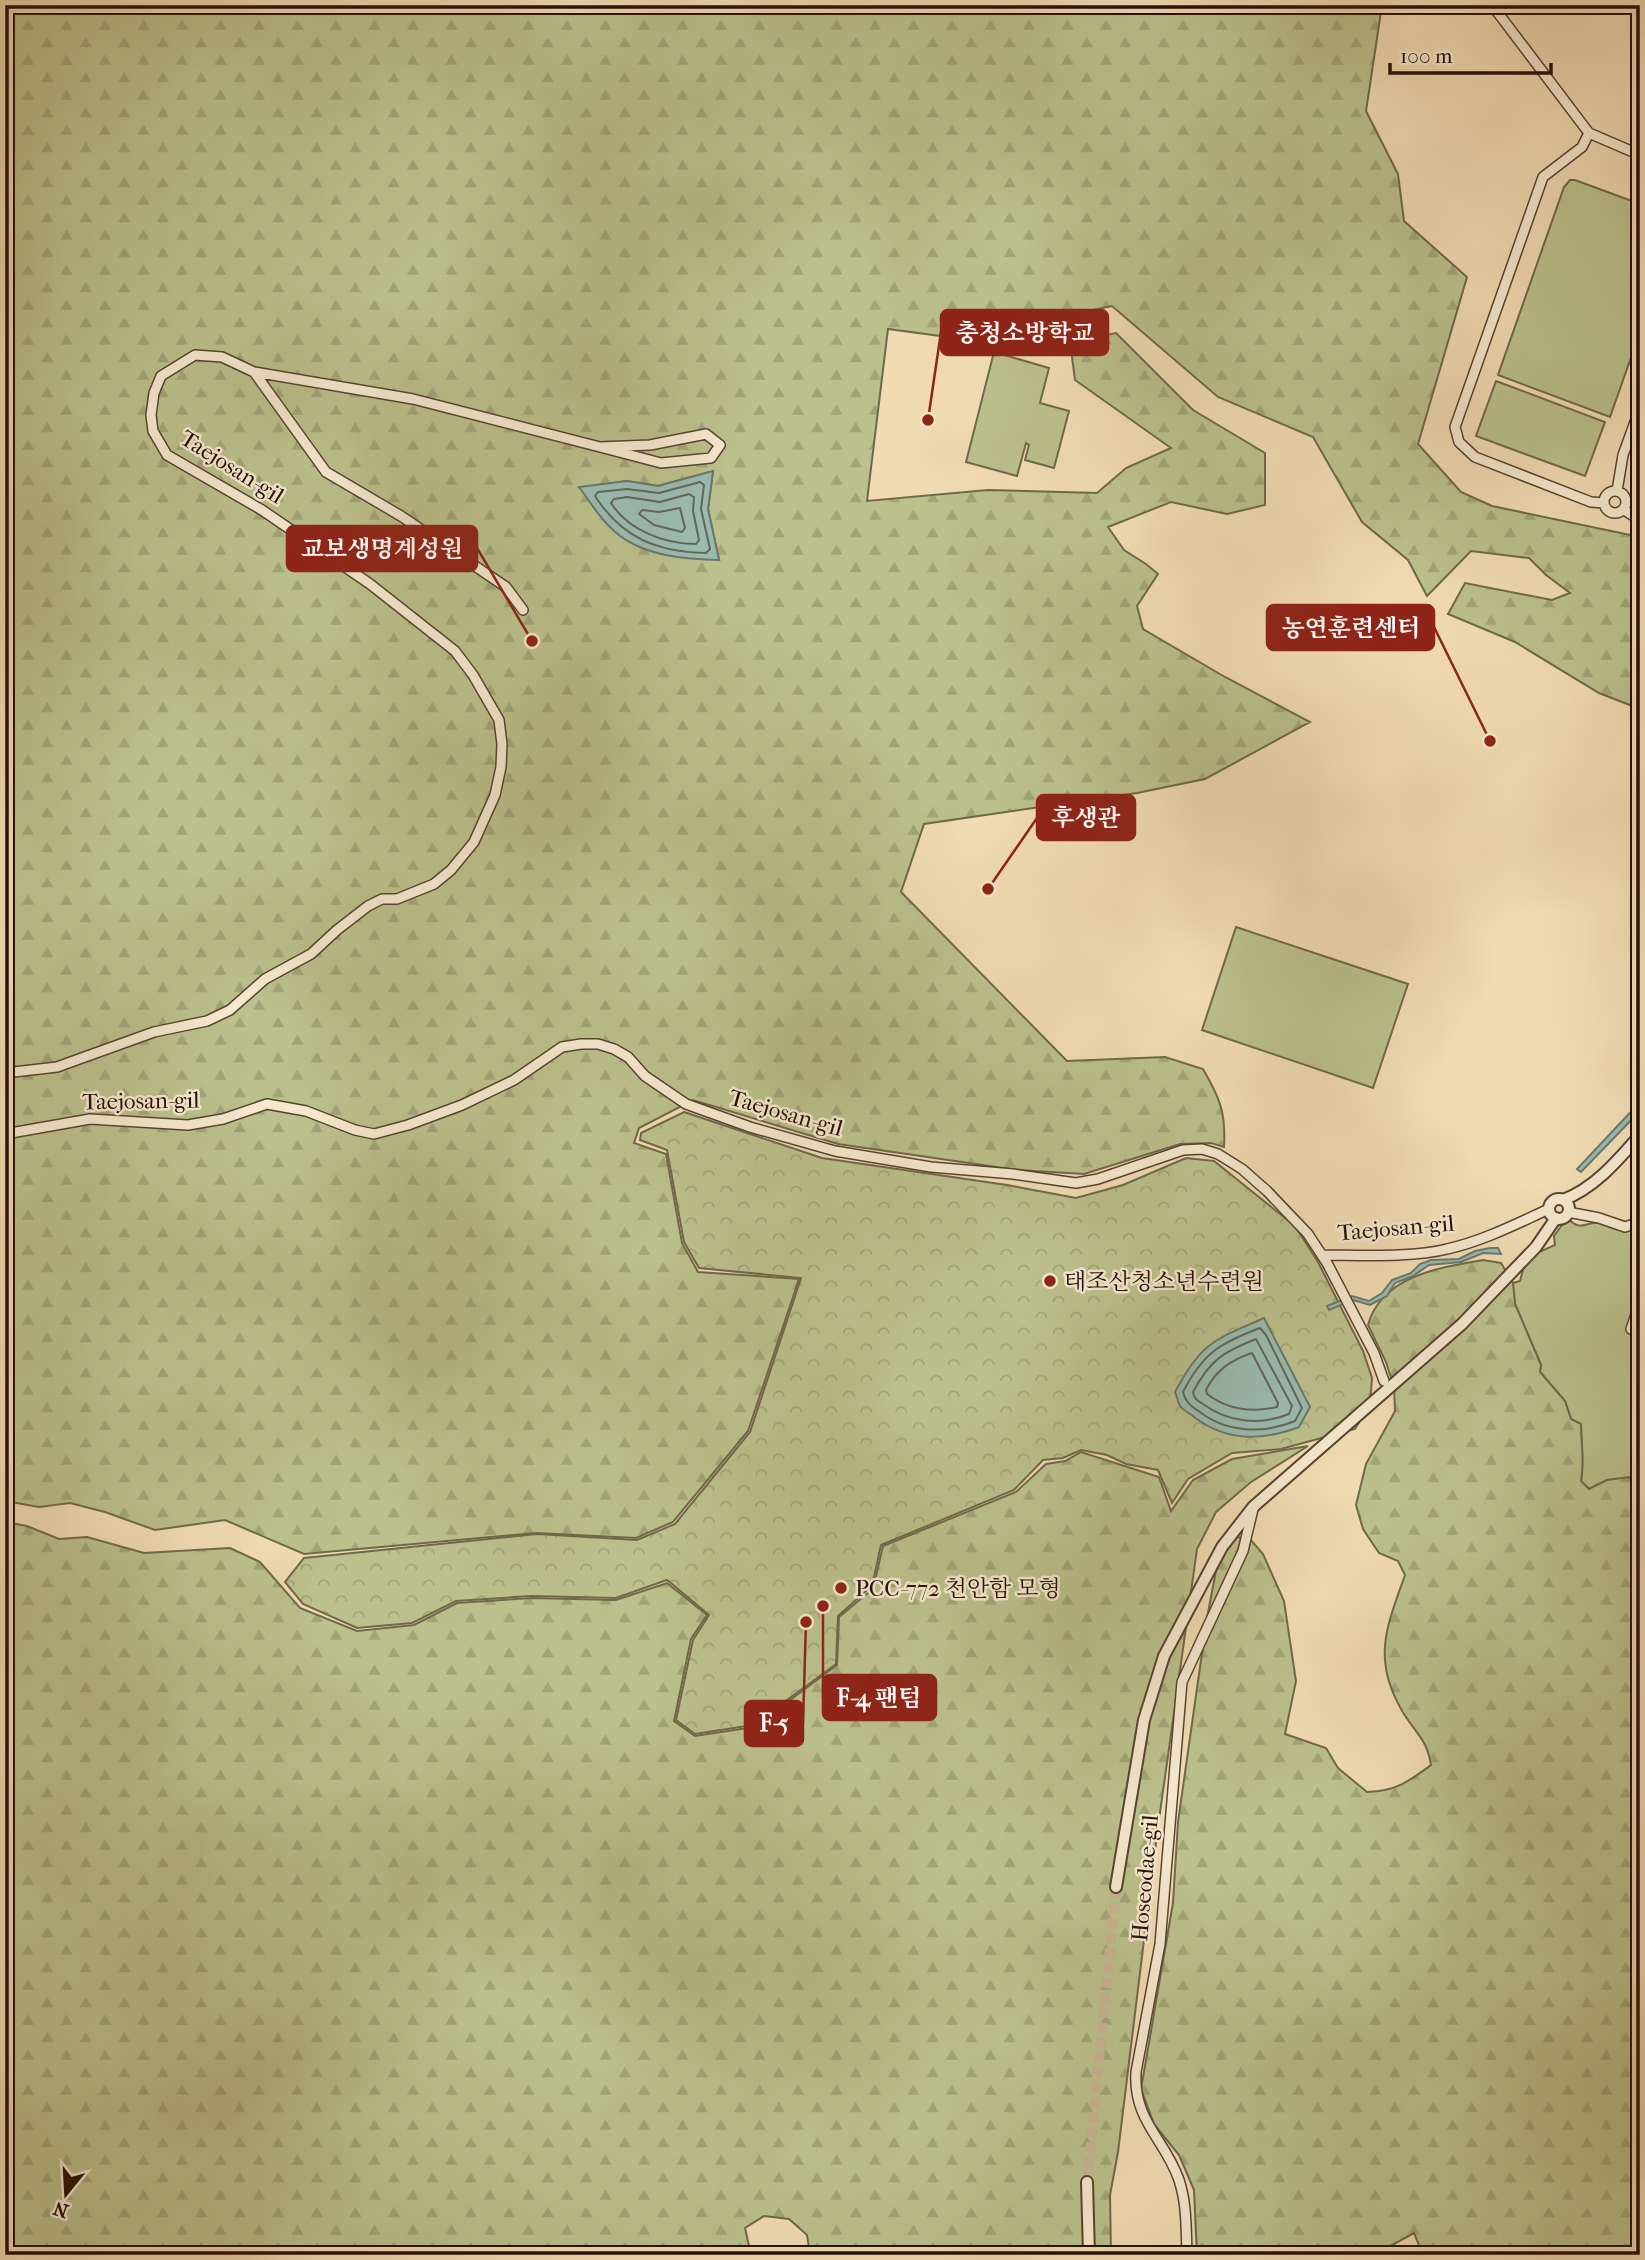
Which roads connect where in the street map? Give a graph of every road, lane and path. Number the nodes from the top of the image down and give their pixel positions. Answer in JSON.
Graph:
{"nodes":[{"id":1,"x":1492,"y":5,"type":"edge"},
{"id":2,"x":1589,"y":133,"type":"junction"},
{"id":3,"x":1640,"y":155,"type":"edge"},
{"id":4,"x":254,"y":372,"type":"junction"},
{"id":5,"x":1640,"y":408,"type":"edge"},
{"id":6,"x":600,"y":447,"type":"junction"},
{"id":7,"x":1616,"y":491,"type":"junction"},
{"id":8,"x":1604,"y":503,"type":"junction"},
{"id":9,"x":1624,"y":510,"type":"junction"},
{"id":10,"x":1640,"y":520,"type":"edge"},
{"id":11,"x":523,"y":610,"type":"dead end"},
{"id":12,"x":5,"y":1073,"type":"edge"},
{"id":13,"x":5,"y":1134,"type":"edge"},
{"id":14,"x":1640,"y":1135,"type":"edge"},
{"id":15,"x":1563,"y":1200,"type":"junction"},
{"id":16,"x":1568,"y":1212,"type":"junction"},
{"id":17,"x":1552,"y":1214,"type":"junction"},
{"id":18,"x":1640,"y":1222,"type":"edge"},
{"id":19,"x":1322,"y":1255,"type":"junction"},
{"id":20,"x":1640,"y":1303,"type":"edge"},
{"id":21,"x":1632,"y":1329,"type":"dead end"},
{"id":22,"x":1384,"y":1381,"type":"dead end"},
{"id":23,"x":1253,"y":1507,"type":"junction"},
{"id":24,"x":1116,"y":1887,"type":"tunnel mouth"},
{"id":25,"x":1087,"y":2182,"type":"tunnel mouth"},
{"id":26,"x":1089,"y":2255,"type":"edge"},
{"id":27,"x":1187,"y":2255,"type":"edge"}],
"edges":[{"from":1,"to":2,"type":"street"},
{"from":2,"to":3,"type":"street"},
{"from":2,"to":8,"type":"street"},
{"from":4,"to":6,"type":"street"},
{"from":4,"to":11,"type":"street","name":"Taejosan-gil"},
{"from":4,"to":12,"type":"street","name":"Taejosan-gil"},
{"from":5,"to":7,"type":"street"},
{"from":6,"to":6,"type":"street"},
{"from":7,"to":8,"type":"street"},
{"from":7,"to":9,"type":"street"},
{"from":8,"to":9,"type":"street"},
{"from":9,"to":10,"type":"street"},
{"from":13,"to":19,"type":"street","name":"Taejosan-gil"},
{"from":14,"to":15,"type":"street"},
{"from":15,"to":16,"type":"street"},
{"from":15,"to":17,"type":"street"},
{"from":16,"to":17,"type":"street"},
{"from":16,"to":18,"type":"street"},
{"from":17,"to":19,"type":"street","name":"Taejosan-gil"},
{"from":17,"to":23,"type":"street"},
{"from":19,"to":22,"type":"street"},
{"from":20,"to":21,"type":"street"},
{"from":23,"to":24,"type":"street"},
{"from":23,"to":27,"type":"street","name":"Hoseodae-gil"},
{"from":25,"to":26,"type":"street"}]}
